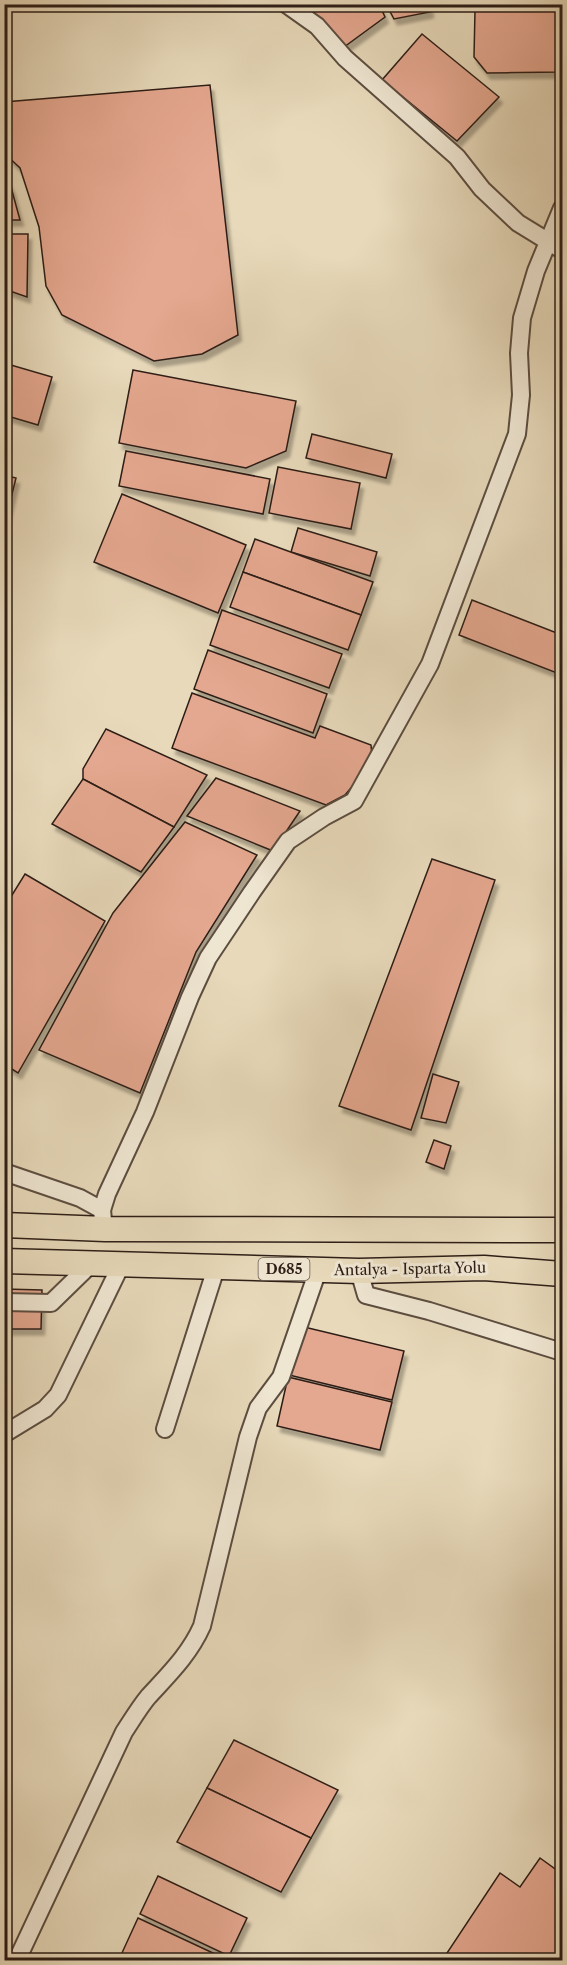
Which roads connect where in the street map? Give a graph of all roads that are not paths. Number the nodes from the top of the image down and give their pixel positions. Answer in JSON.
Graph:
{"nodes":[{"id":1,"x":286,"y":4,"type":"edge"},
{"id":2,"x":562,"y":208,"type":"edge"},
{"id":3,"x":555,"y":246,"type":"edge"},
{"id":4,"x":4,"y":1172,"type":"edge"},
{"id":5,"x":103,"y":1220,"type":"junction"},
{"id":6,"x":4,"y":1225,"type":"edge"},
{"id":7,"x":562,"y":1230,"type":"edge"},
{"id":8,"x":4,"y":1261,"type":"edge"},
{"id":9,"x":91,"y":1264,"type":"junction"},
{"id":10,"x":121,"y":1265,"type":"junction"},
{"id":11,"x":216,"y":1268,"type":"junction"},
{"id":12,"x":318,"y":1270,"type":"junction"},
{"id":13,"x":359,"y":1271,"type":"junction"},
{"id":14,"x":562,"y":1274,"type":"edge"},
{"id":15,"x":4,"y":1302,"type":"edge"},
{"id":16,"x":562,"y":1352,"type":"edge"},
{"id":17,"x":165,"y":1429,"type":"dead end"},
{"id":18,"x":4,"y":1434,"type":"edge"},
{"id":19,"x":17,"y":1960,"type":"edge"}],
"edges":[{"from":1,"to":3,"type":"street"},
{"from":2,"to":3,"type":"street"},
{"from":3,"to":5,"type":"street"},
{"from":4,"to":5,"type":"street"},
{"from":5,"to":6,"type":"highway"},
{"from":5,"to":7,"type":"highway"},
{"from":8,"to":9,"type":"highway","name":"Antalya - Isparta Yolu","number":"D685"},
{"from":9,"to":10,"type":"highway","name":"Antalya - Isparta Yolu","number":"D685"},
{"from":9,"to":15,"type":"street"},
{"from":10,"to":11,"type":"highway","name":"Antalya - Isparta Yolu","number":"D685"},
{"from":10,"to":18,"type":"street"},
{"from":11,"to":12,"type":"highway","name":"Antalya - Isparta Yolu","number":"D685"},
{"from":11,"to":17,"type":"street"},
{"from":12,"to":13,"type":"highway","name":"Antalya - Isparta Yolu","number":"D685"},
{"from":12,"to":19,"type":"street"},
{"from":13,"to":14,"type":"highway","name":"Antalya - Isparta Yolu","number":"D685"},
{"from":13,"to":16,"type":"street"}]}
